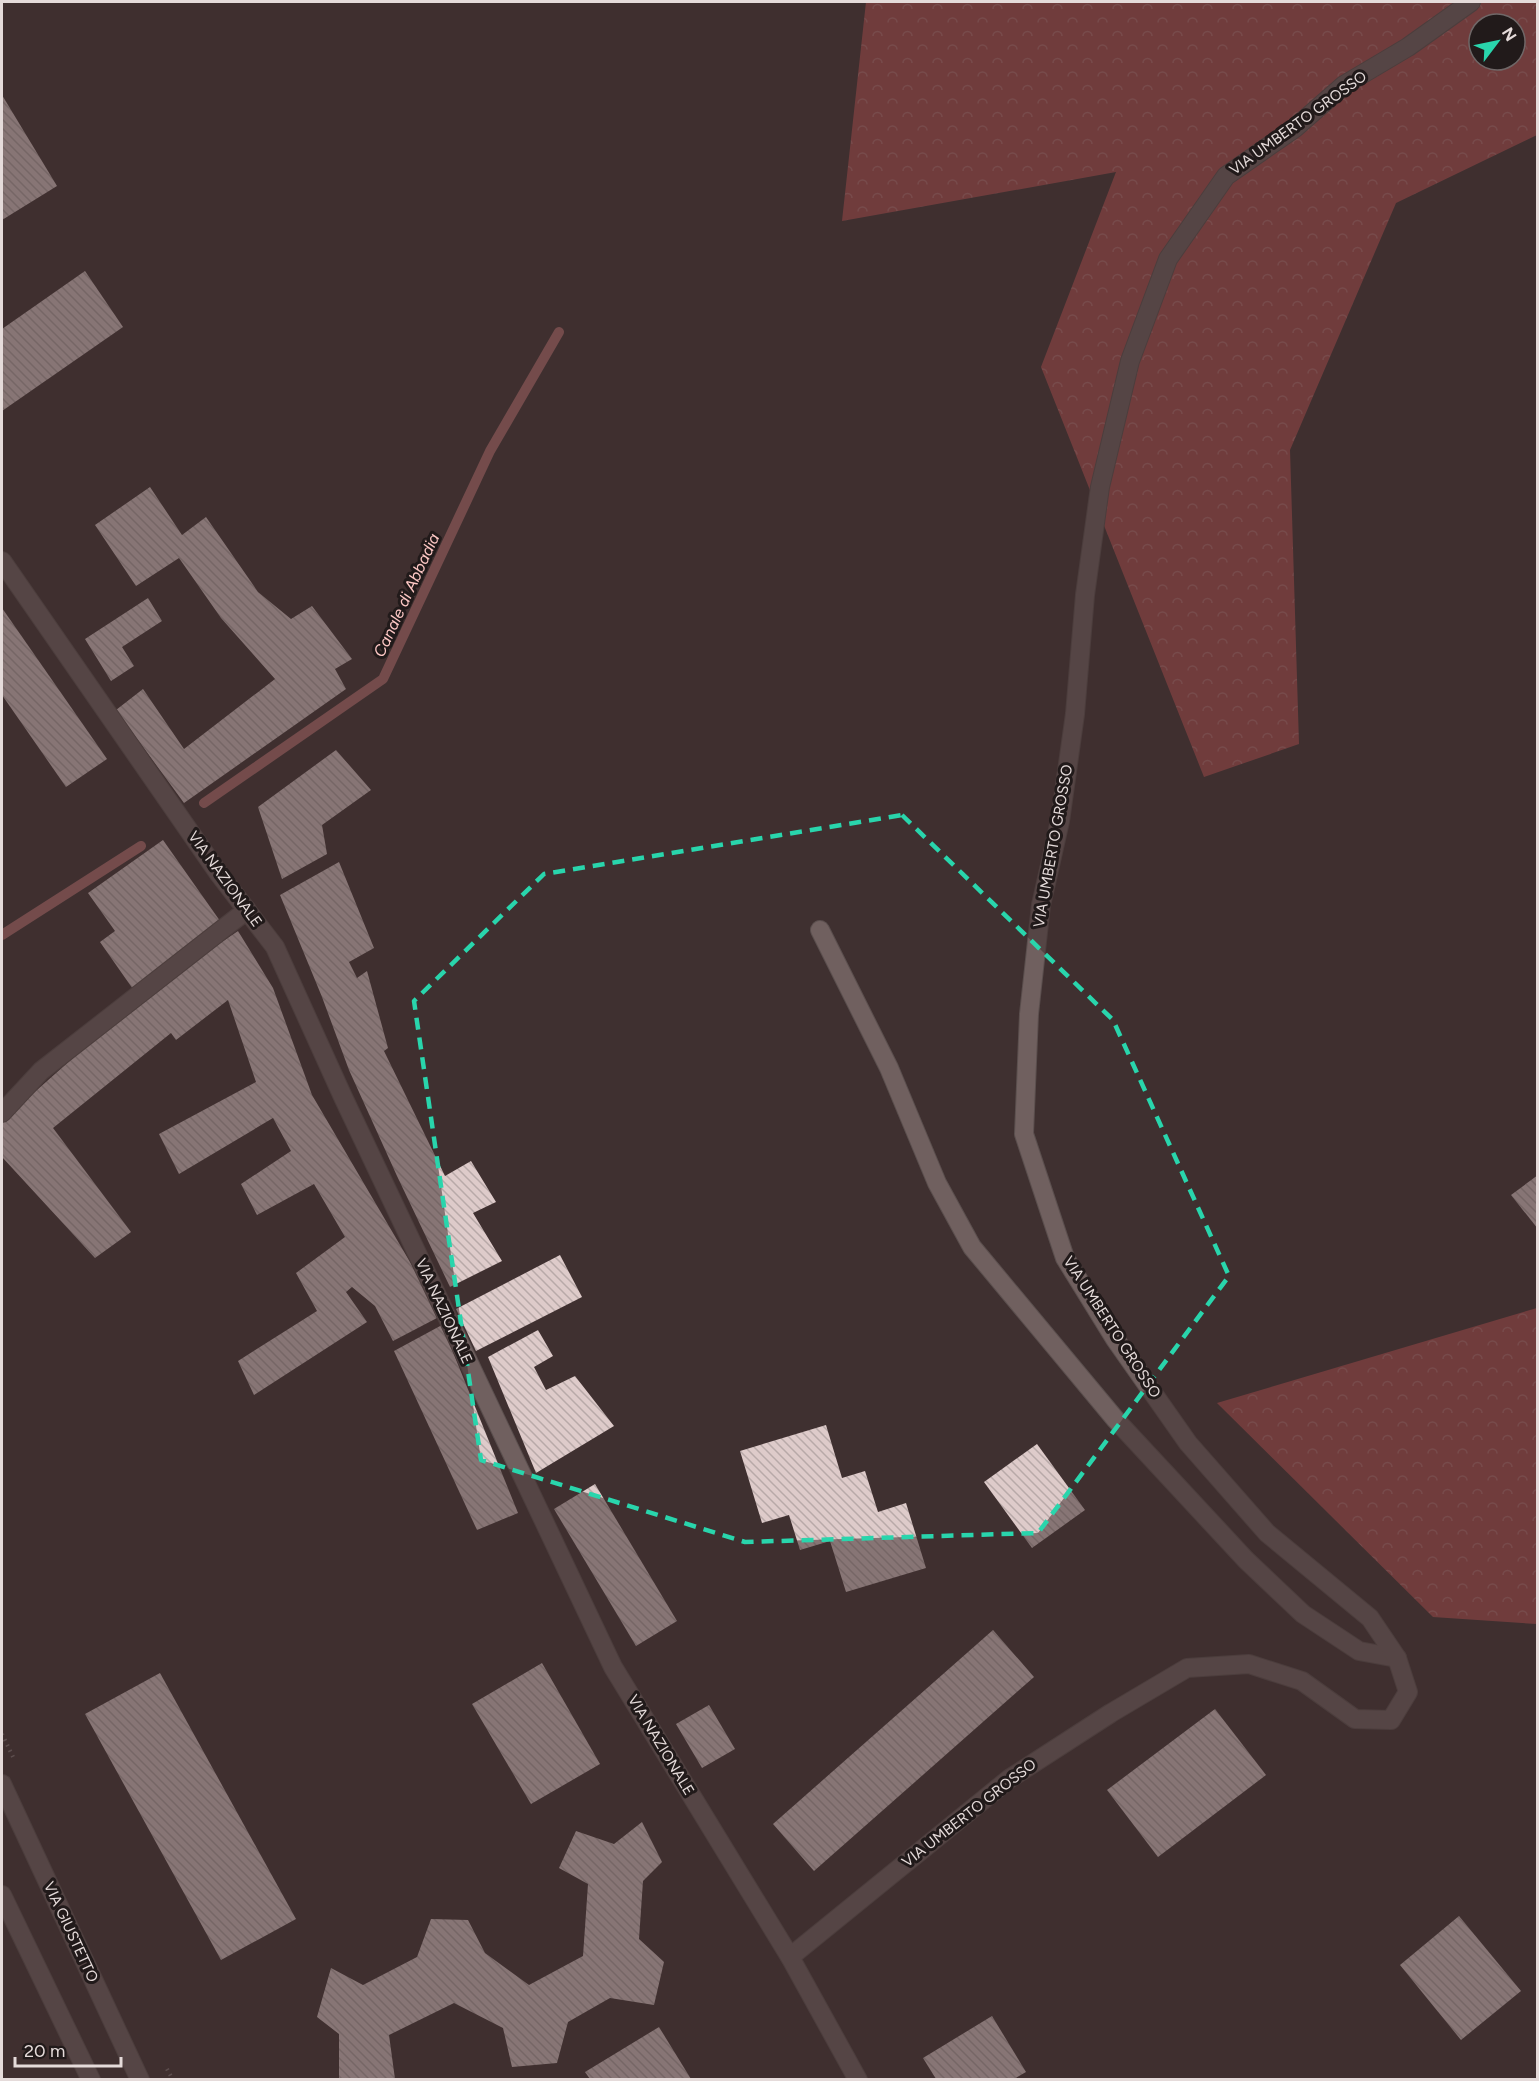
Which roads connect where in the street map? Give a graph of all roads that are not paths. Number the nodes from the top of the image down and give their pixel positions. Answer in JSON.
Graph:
{"nodes":[{"id":1,"x":1471,"y":2,"type":"edge"},
{"id":2,"x":2,"y":561,"type":"edge"},
{"id":3,"x":247,"y":910,"type":"junction"},
{"id":4,"x":820,"y":930,"type":"dead end"},
{"id":5,"x":2,"y":1113,"type":"edge"},
{"id":6,"x":1397,"y":1659,"type":"junction"},
{"id":7,"x":2,"y":1784,"type":"edge"},
{"id":8,"x":2,"y":1895,"type":"edge"},
{"id":9,"x":790,"y":1957,"type":"junction"},
{"id":10,"x":91,"y":2079,"type":"edge"},
{"id":11,"x":140,"y":2079,"type":"edge"},
{"id":12,"x":858,"y":2079,"type":"edge"}],
"edges":[{"from":1,"to":6,"type":"street","name":"VIA UMBERTO GROSSO"},
{"from":2,"to":3,"type":"street","name":"VIA NAZIONALE"},
{"from":3,"to":5,"type":"street"},
{"from":3,"to":9,"type":"street","name":"VIA NAZIONALE"},
{"from":4,"to":6,"type":"street"},
{"from":6,"to":9,"type":"street","name":"VIA UMBERTO GROSSO"},
{"from":7,"to":11,"type":"street","name":"VIA GIUSTETTO"},
{"from":8,"to":10,"type":"street"},
{"from":9,"to":12,"type":"street","name":"VIA NAZIONALE"}]}
